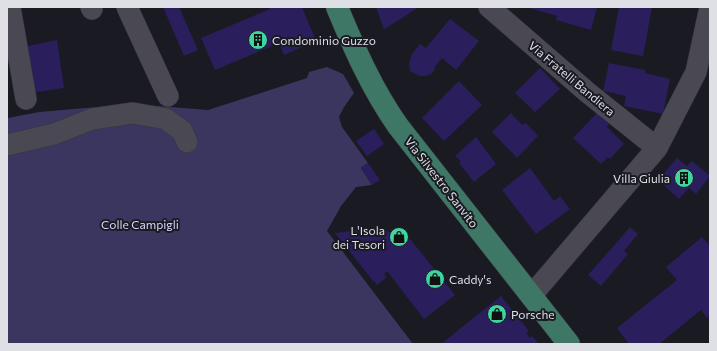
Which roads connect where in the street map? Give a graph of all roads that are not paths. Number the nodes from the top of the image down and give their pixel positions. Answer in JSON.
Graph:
{"nodes":[{"id":1,"x":10,"y":7,"type":"edge"},
{"id":2,"x":127,"y":7,"type":"edge"},
{"id":3,"x":337,"y":7,"type":"edge"},
{"id":4,"x":489,"y":7,"type":"edge"},
{"id":5,"x":710,"y":7,"type":"edge"},
{"id":6,"x":168,"y":96,"type":"dead end"},
{"id":7,"x":26,"y":99,"type":"dead end"},
{"id":8,"x":187,"y":142,"type":"dead end"},
{"id":9,"x":7,"y":145,"type":"edge"},
{"id":10,"x":657,"y":148,"type":"junction"},
{"id":11,"x":532,"y":296,"type":"junction"},
{"id":12,"x":569,"y":344,"type":"edge"}],
"edges":[{"from":1,"to":7,"type":"street"},
{"from":2,"to":6,"type":"street"},
{"from":3,"to":11,"type":"main road","name":"Via Silvestro Sanvito"},
{"from":4,"to":10,"type":"street","name":"Via Fratelli Bandiera"},
{"from":5,"to":10,"type":"street"},
{"from":8,"to":9,"type":"street"},
{"from":10,"to":11,"type":"street"},
{"from":11,"to":12,"type":"main road","name":"Via Silvestro Sanvito"}]}
